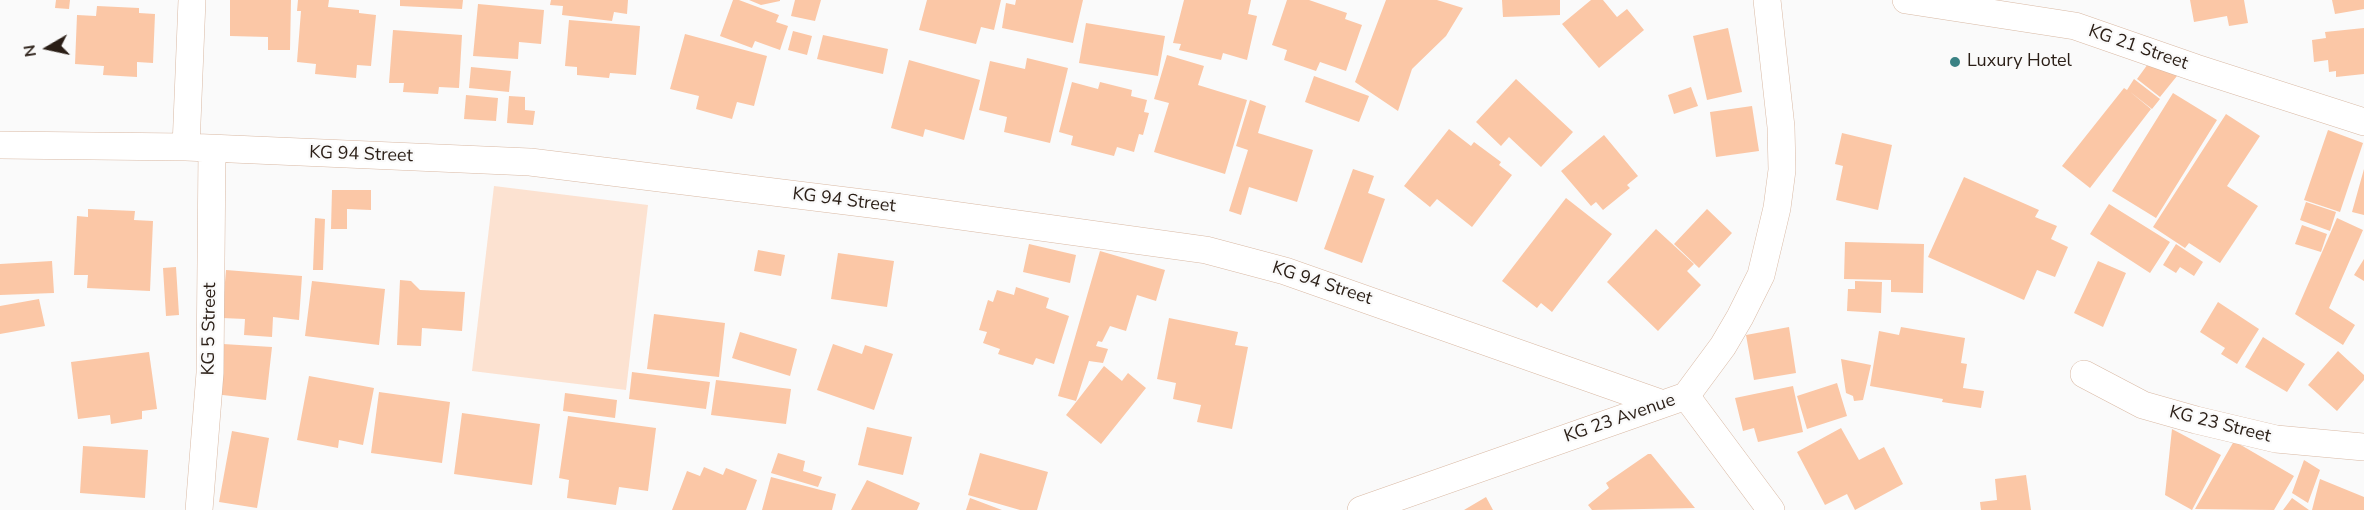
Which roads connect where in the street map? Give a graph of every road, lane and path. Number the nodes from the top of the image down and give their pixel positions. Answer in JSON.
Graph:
{"nodes":[{"id":1,"x":192,"y":0,"type":"edge"},
{"id":2,"x":1767,"y":0,"type":"edge"},
{"id":3,"x":1906,"y":0,"type":"edge"},
{"id":4,"x":2364,"y":122,"type":"edge"},
{"id":5,"x":0,"y":145,"type":"edge"},
{"id":6,"x":186,"y":147,"type":"junction"},
{"id":7,"x":212,"y":148,"type":"junction"},
{"id":8,"x":2085,"y":374,"type":"dead end"},
{"id":9,"x":1675,"y":400,"type":"junction"},
{"id":10,"x":2364,"y":447,"type":"edge"},
{"id":11,"x":199,"y":510,"type":"edge"},
{"id":12,"x":1361,"y":510,"type":"edge"},
{"id":13,"x":1771,"y":510,"type":"edge"}],
"edges":[{"from":1,"to":6,"type":"street"},
{"from":2,"to":9,"type":"street","name":"KG 23 Avenue"},
{"from":3,"to":4,"type":"street","name":"KG 21 Street"},
{"from":5,"to":6,"type":"street","name":"KG 94 Street"},
{"from":6,"to":7,"type":"street","name":"KG 94 Street"},
{"from":7,"to":9,"type":"street","name":"KG 94 Street"},
{"from":7,"to":11,"type":"street","name":"KG 5 Street"},
{"from":8,"to":10,"type":"street","name":"KG 23 Street"},
{"from":9,"to":12,"type":"street","name":"KG 23 Avenue"},
{"from":9,"to":13,"type":"street"}]}
